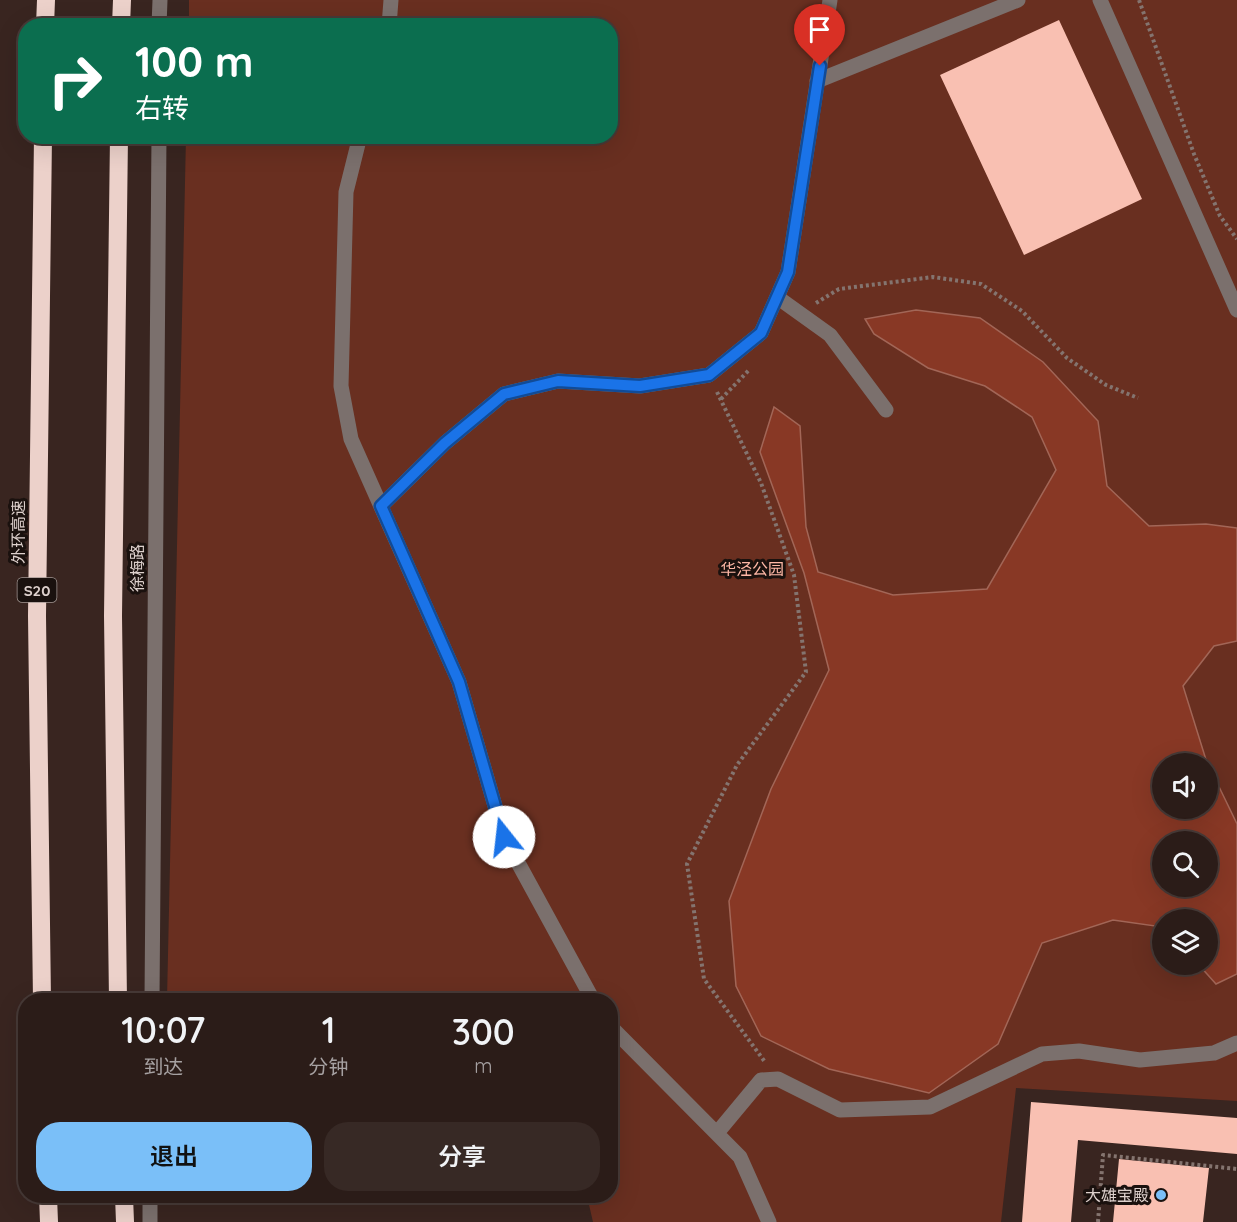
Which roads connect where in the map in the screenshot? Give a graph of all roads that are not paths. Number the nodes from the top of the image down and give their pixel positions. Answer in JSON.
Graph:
{"nodes":[{"id":1,"x":46,"y":0,"type":"edge"},
{"id":2,"x":122,"y":0,"type":"edge"},
{"id":3,"x":160,"y":0,"type":"edge"},
{"id":4,"x":391,"y":0,"type":"edge"},
{"id":5,"x":830,"y":0,"type":"edge"},
{"id":6,"x":1018,"y":0,"type":"edge"},
{"id":7,"x":1100,"y":0,"type":"edge"},
{"id":8,"x":45,"y":18,"type":"edge"},
{"id":9,"x":121,"y":18,"type":"edge"},
{"id":10,"x":159,"y":18,"type":"edge"},
{"id":11,"x":390,"y":18,"type":"edge"},
{"id":12,"x":818,"y":81,"type":"junction"},
{"id":13,"x":43,"y":144,"type":"edge"},
{"id":14,"x":119,"y":144,"type":"edge"},
{"id":15,"x":159,"y":144,"type":"edge"},
{"id":16,"x":358,"y":144,"type":"edge"},
{"id":17,"x":777,"y":297,"type":"junction"},
{"id":18,"x":1237,"y":310,"type":"edge"},
{"id":19,"x":886,"y":410,"type":"dead end"},
{"id":20,"x":381,"y":506,"type":"junction"},
{"id":21,"x":42,"y":993,"type":"edge"},
{"id":22,"x":118,"y":993,"type":"edge"},
{"id":23,"x":152,"y":993,"type":"edge"},
{"id":24,"x":589,"y":993,"type":"edge"},
{"id":25,"x":618,"y":1034,"type":"edge"},
{"id":26,"x":1237,"y":1043,"type":"edge"},
{"id":27,"x":717,"y":1133,"type":"junction"},
{"id":28,"x":48,"y":1203,"type":"edge"},
{"id":29,"x":124,"y":1203,"type":"edge"},
{"id":30,"x":150,"y":1203,"type":"edge"},
{"id":31,"x":49,"y":1222,"type":"edge"},
{"id":32,"x":125,"y":1222,"type":"edge"},
{"id":33,"x":150,"y":1222,"type":"edge"},
{"id":34,"x":769,"y":1222,"type":"edge"}],
"edges":[{"from":1,"to":8,"type":"highway"},
{"from":2,"to":9,"type":"highway"},
{"from":3,"to":10,"type":"street"},
{"from":4,"to":11,"type":"street"},
{"from":5,"to":12,"type":"street"},
{"from":6,"to":12,"type":"street"},
{"from":7,"to":18,"type":"street"},
{"from":12,"to":17,"type":"street"},
{"from":13,"to":21,"type":"highway","name":"外环高速","number":"S20"},
{"from":14,"to":22,"type":"highway"},
{"from":15,"to":23,"type":"street","name":"徐梅路"},
{"from":16,"to":20,"type":"street"},
{"from":17,"to":19,"type":"street"},
{"from":17,"to":20,"type":"street"},
{"from":20,"to":24,"type":"street"},
{"from":25,"to":27,"type":"street"},
{"from":26,"to":27,"type":"street"},
{"from":27,"to":34,"type":"street"},
{"from":28,"to":31,"type":"highway"},
{"from":29,"to":32,"type":"highway"},
{"from":30,"to":33,"type":"street"}]}
